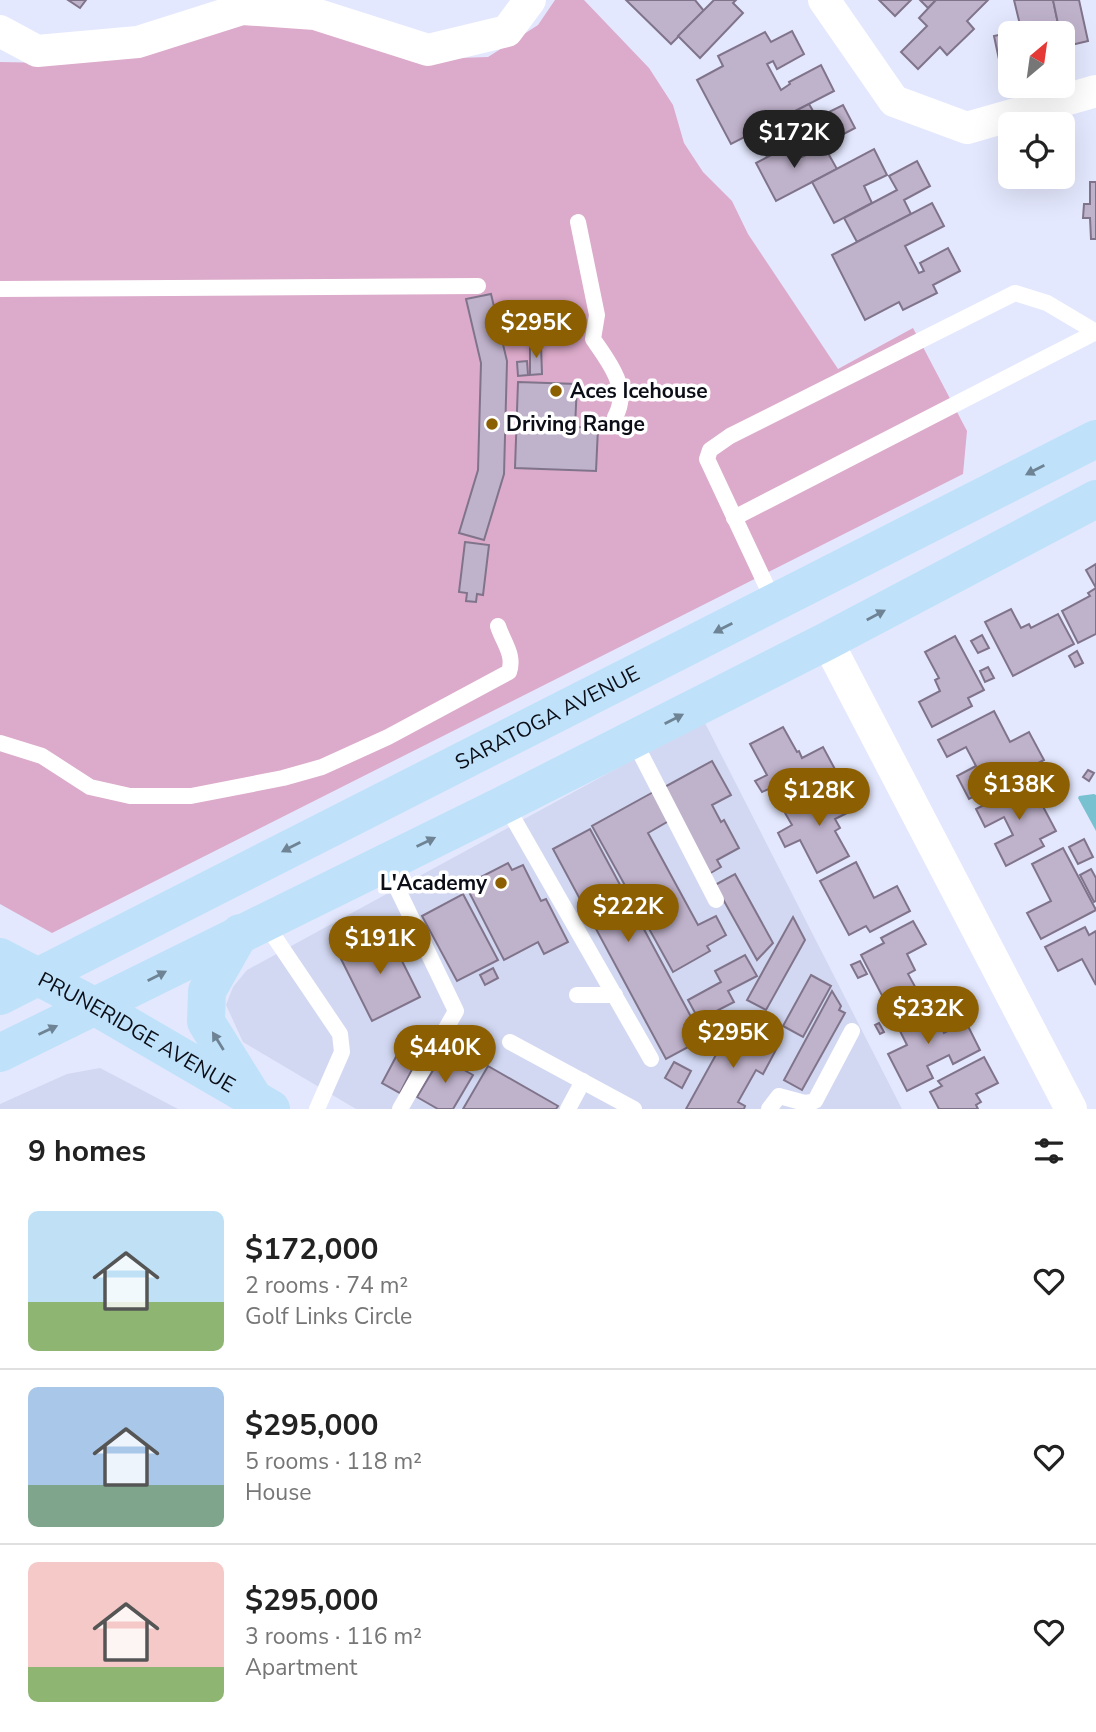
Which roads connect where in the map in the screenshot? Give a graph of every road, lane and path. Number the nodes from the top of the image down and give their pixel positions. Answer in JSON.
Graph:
{"nodes":[{"id":1,"x":530,"y":0,"type":"edge"},
{"id":2,"x":824,"y":0,"type":"edge"},
{"id":3,"x":0,"y":31,"type":"edge"},
{"id":4,"x":1096,"y":91,"type":"edge"},
{"id":5,"x":579,"y":222,"type":"dead end"},
{"id":6,"x":478,"y":286,"type":"dead end"},
{"id":7,"x":0,"y":289,"type":"edge"},
{"id":8,"x":1096,"y":332,"type":"edge"},
{"id":9,"x":615,"y":417,"type":"dead end"},
{"id":10,"x":1096,"y":439,"type":"edge"},
{"id":11,"x":1096,"y":499,"type":"edge"},
{"id":12,"x":734,"y":518,"type":"junction"},
{"id":13,"x":774,"y":603,"type":"junction"},
{"id":14,"x":498,"y":626,"type":"dead end"},
{"id":15,"x":827,"y":640,"type":"junction"},
{"id":16,"x":633,"y":739,"type":"junction"},
{"id":17,"x":0,"y":743,"type":"edge"},
{"id":18,"x":505,"y":804,"type":"junction"},
{"id":19,"x":384,"y":863,"type":"junction"},
{"id":20,"x":716,"y":900,"type":"dead end"},
{"id":21,"x":252,"y":927,"type":"junction"},
{"id":22,"x":0,"y":957,"type":"edge"},
{"id":23,"x":38,"y":977,"type":"junction"},
{"id":24,"x":577,"y":995,"type":"dead end"},
{"id":25,"x":615,"y":995,"type":"junction"},
{"id":26,"x":0,"y":996,"type":"edge"},
{"id":27,"x":96,"y":1007,"type":"junction"},
{"id":28,"x":852,"y":1031,"type":"dead end"},
{"id":29,"x":510,"y":1042,"type":"dead end"},
{"id":30,"x":0,"y":1053,"type":"edge"},
{"id":31,"x":652,"y":1059,"type":"dead end"},
{"id":32,"x":583,"y":1081,"type":"junction"},
{"id":33,"x":263,"y":1104,"type":"edge"},
{"id":34,"x":317,"y":1109,"type":"edge"},
{"id":35,"x":400,"y":1109,"type":"edge"},
{"id":36,"x":568,"y":1109,"type":"edge"},
{"id":37,"x":635,"y":1109,"type":"edge"},
{"id":38,"x":769,"y":1109,"type":"edge"},
{"id":39,"x":1071,"y":1109,"type":"edge"}],
"edges":[{"from":1,"to":3,"type":"street"},
{"from":2,"to":4,"type":"street"},
{"from":5,"to":9,"type":"lane"},
{"from":6,"to":7,"type":"lane"},
{"from":8,"to":12,"type":"lane"},
{"from":8,"to":12,"type":"lane"},
{"from":10,"to":13,"type":"main road","name":"SARATOGA AVENUE","one_way":true},
{"from":15,"to":11,"type":"main road","one_way":true},
{"from":12,"to":13,"type":"lane"},
{"from":13,"to":23,"type":"main road","name":"SARATOGA AVENUE","one_way":true},
{"from":14,"to":17,"type":"lane"},
{"from":16,"to":15,"type":"main road","one_way":true},
{"from":15,"to":39,"type":"street"},
{"from":16,"to":18,"type":"main road"},
{"from":16,"to":20,"type":"lane"},
{"from":19,"to":18,"type":"main road","one_way":true},
{"from":18,"to":25,"type":"lane"},
{"from":19,"to":21,"type":"main road"},
{"from":19,"to":35,"type":"lane"},
{"from":27,"to":21,"type":"main road","one_way":true},
{"from":33,"to":21,"type":"main road","one_way":true},
{"from":21,"to":34,"type":"lane"},
{"from":22,"to":23,"type":"main road","name":"PRUNERIDGE AVENUE"},
{"from":23,"to":26,"type":"main road","name":"SARATOGA AVENUE"},
{"from":23,"to":27,"type":"main road","name":"PRUNERIDGE AVENUE"},
{"from":24,"to":25,"type":"lane"},
{"from":25,"to":31,"type":"lane"},
{"from":30,"to":27,"type":"main road","one_way":true},
{"from":27,"to":33,"type":"main road","name":"PRUNERIDGE AVENUE"},
{"from":28,"to":38,"type":"lane"},
{"from":29,"to":32,"type":"lane"},
{"from":32,"to":36,"type":"lane"},
{"from":32,"to":37,"type":"lane"}]}
